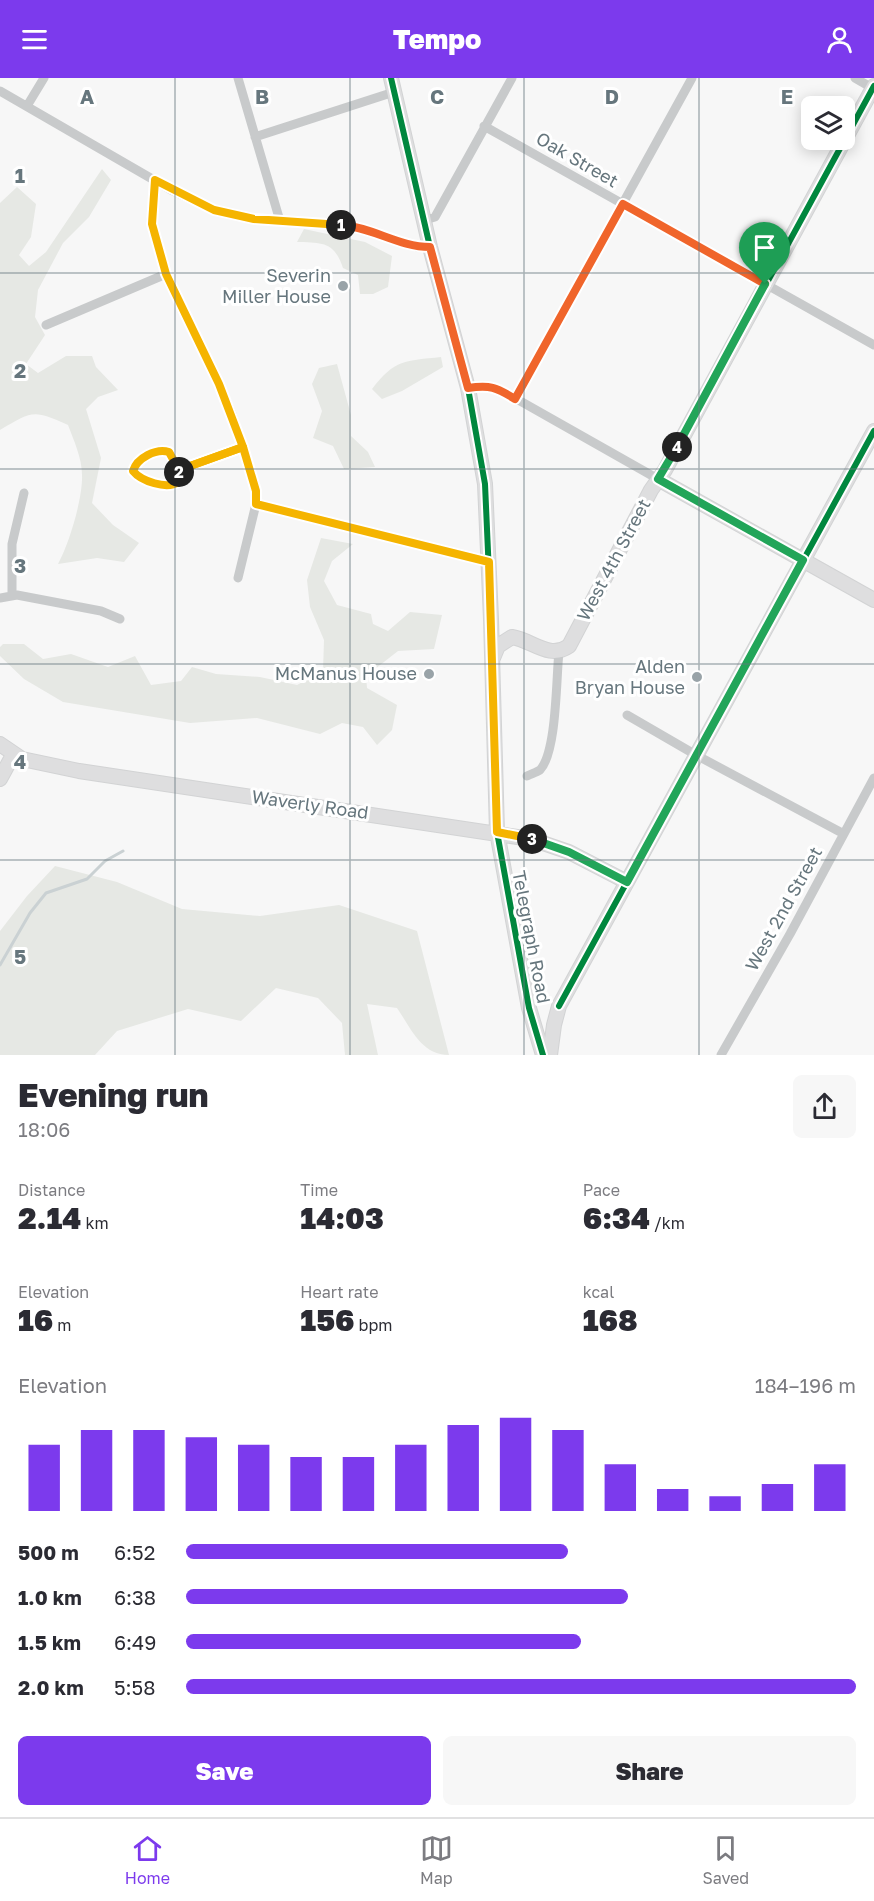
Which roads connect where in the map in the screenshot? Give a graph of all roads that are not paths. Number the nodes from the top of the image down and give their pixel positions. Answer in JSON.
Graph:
{"nodes":[{"id":1,"x":44,"y":78,"type":"edge"},
{"id":2,"x":238,"y":78,"type":"edge"},
{"id":3,"x":512,"y":78,"type":"edge"},
{"id":4,"x":692,"y":78,"type":"edge"},
{"id":5,"x":855,"y":78,"type":"edge"},
{"id":6,"x":392,"y":85,"type":"edge"},
{"id":7,"x":874,"y":88,"type":"edge"},
{"id":8,"x":0,"y":91,"type":"edge"},
{"id":9,"x":27,"y":106,"type":"junction"},
{"id":10,"x":484,"y":126,"type":"junction"},
{"id":11,"x":255,"y":137,"type":"junction"},
{"id":12,"x":155,"y":180,"type":"junction"},
{"id":13,"x":623,"y":204,"type":"junction"},
{"id":14,"x":425,"y":220,"type":"junction"},
{"id":15,"x":280,"y":221,"type":"junction"},
{"id":16,"x":430,"y":247,"type":"junction"},
{"id":17,"x":166,"y":274,"type":"junction"},
{"id":18,"x":765,"y":284,"type":"junction"},
{"id":19,"x":46,"y":325,"type":"dead end"},
{"id":20,"x":874,"y":345,"type":"edge"},
{"id":21,"x":468,"y":388,"type":"junction"},
{"id":22,"x":515,"y":399,"type":"junction"},
{"id":23,"x":874,"y":431,"type":"edge"},
{"id":24,"x":243,"y":447,"type":"junction"},
{"id":25,"x":179,"y":470,"type":"junction"},
{"id":26,"x":658,"y":479,"type":"junction"},
{"id":27,"x":24,"y":493,"type":"dead end"},
{"id":28,"x":256,"y":504,"type":"junction"},
{"id":29,"x":803,"y":560,"type":"junction"},
{"id":30,"x":489,"y":562,"type":"junction"},
{"id":31,"x":238,"y":578,"type":"dead end"},
{"id":32,"x":12,"y":596,"type":"junction"},
{"id":33,"x":0,"y":598,"type":"edge"},
{"id":34,"x":874,"y":600,"type":"edge"},
{"id":35,"x":120,"y":619,"type":"dead end"},
{"id":36,"x":491,"y":619,"type":"junction"},
{"id":37,"x":512,"y":637,"type":"junction"},
{"id":38,"x":559,"y":652,"type":"junction"},
{"id":39,"x":493,"y":660,"type":"junction"},
{"id":40,"x":627,"y":715,"type":"dead end"},
{"id":41,"x":0,"y":744,"type":"edge"},
{"id":42,"x":13,"y":754,"type":"junction"},
{"id":43,"x":696,"y":755,"type":"junction"},
{"id":44,"x":527,"y":776,"type":"dead end"},
{"id":45,"x":874,"y":778,"type":"edge"},
{"id":46,"x":0,"y":780,"type":"edge"},
{"id":47,"x":497,"y":832,"type":"junction"},
{"id":48,"x":844,"y":834,"type":"junction"},
{"id":49,"x":627,"y":882,"type":"junction"},
{"id":50,"x":559,"y":1006,"type":"junction"},
{"id":51,"x":529,"y":1008,"type":"junction"},
{"id":52,"x":543,"y":1055,"type":"edge"},
{"id":53,"x":550,"y":1055,"type":"edge"},
{"id":54,"x":721,"y":1055,"type":"edge"}],
"edges":[{"from":1,"to":9,"type":"street"},
{"from":2,"to":11,"type":"street"},
{"from":3,"to":10,"type":"street"},
{"from":4,"to":13,"type":"street"},
{"from":5,"to":7,"type":"street"},
{"from":6,"to":11,"type":"street"},
{"from":6,"to":14,"type":"street","name":"Telegraph Road"},
{"from":7,"to":18,"type":"street","name":"West 4th Street"},
{"from":8,"to":9,"type":"street"},
{"from":9,"to":12,"type":"street"},
{"from":10,"to":13,"type":"street","name":"Oak Street"},
{"from":10,"to":14,"type":"street"},
{"from":11,"to":15,"type":"street"},
{"from":12,"to":15,"type":"street"},
{"from":12,"to":17,"type":"street"},
{"from":13,"to":18,"type":"street","name":"Oak Street"},
{"from":13,"to":22,"type":"street"},
{"from":14,"to":16,"type":"street","name":"Telegraph Road"},
{"from":15,"to":16,"type":"street"},
{"from":16,"to":21,"type":"street","name":"Telegraph Road"},
{"from":17,"to":19,"type":"street"},
{"from":17,"to":24,"type":"street"},
{"from":18,"to":20,"type":"street","name":"Oak Street"},
{"from":18,"to":26,"type":"street","name":"West 4th Street"},
{"from":21,"to":22,"type":"street"},
{"from":21,"to":30,"type":"street","name":"Telegraph Road"},
{"from":22,"to":26,"type":"street"},
{"from":23,"to":29,"type":"street"},
{"from":24,"to":25,"type":"street"},
{"from":24,"to":28,"type":"street"},
{"from":25,"to":25,"type":"street"},
{"from":26,"to":29,"type":"street"},
{"from":26,"to":38,"type":"street","name":"West 4th Street"},
{"from":27,"to":32,"type":"street"},
{"from":28,"to":30,"type":"street"},
{"from":28,"to":31,"type":"street"},
{"from":29,"to":34,"type":"street"},
{"from":29,"to":43,"type":"street"},
{"from":30,"to":36,"type":"street","name":"Telegraph Road"},
{"from":32,"to":33,"type":"street"},
{"from":32,"to":35,"type":"street"},
{"from":36,"to":37,"type":"street"},
{"from":36,"to":39,"type":"street","name":"Telegraph Road"},
{"from":37,"to":38,"type":"street"},
{"from":37,"to":39,"type":"street"},
{"from":38,"to":44,"type":"street"},
{"from":39,"to":47,"type":"street","name":"Telegraph Road"},
{"from":40,"to":43,"type":"street"},
{"from":41,"to":42,"type":"street","name":"Waverly Road"},
{"from":42,"to":46,"type":"street"},
{"from":42,"to":47,"type":"street","name":"Waverly Road"},
{"from":43,"to":48,"type":"street"},
{"from":43,"to":49,"type":"street"},
{"from":45,"to":48,"type":"street","name":"West 2nd Street"},
{"from":47,"to":49,"type":"street","name":"Waverly Road"},
{"from":47,"to":51,"type":"street","name":"Telegraph Road"},
{"from":48,"to":54,"type":"street","name":"West 2nd Street"},
{"from":49,"to":50,"type":"street"},
{"from":50,"to":51,"type":"street"},
{"from":50,"to":53,"type":"street"},
{"from":51,"to":52,"type":"street","name":"Telegraph Road"}]}
